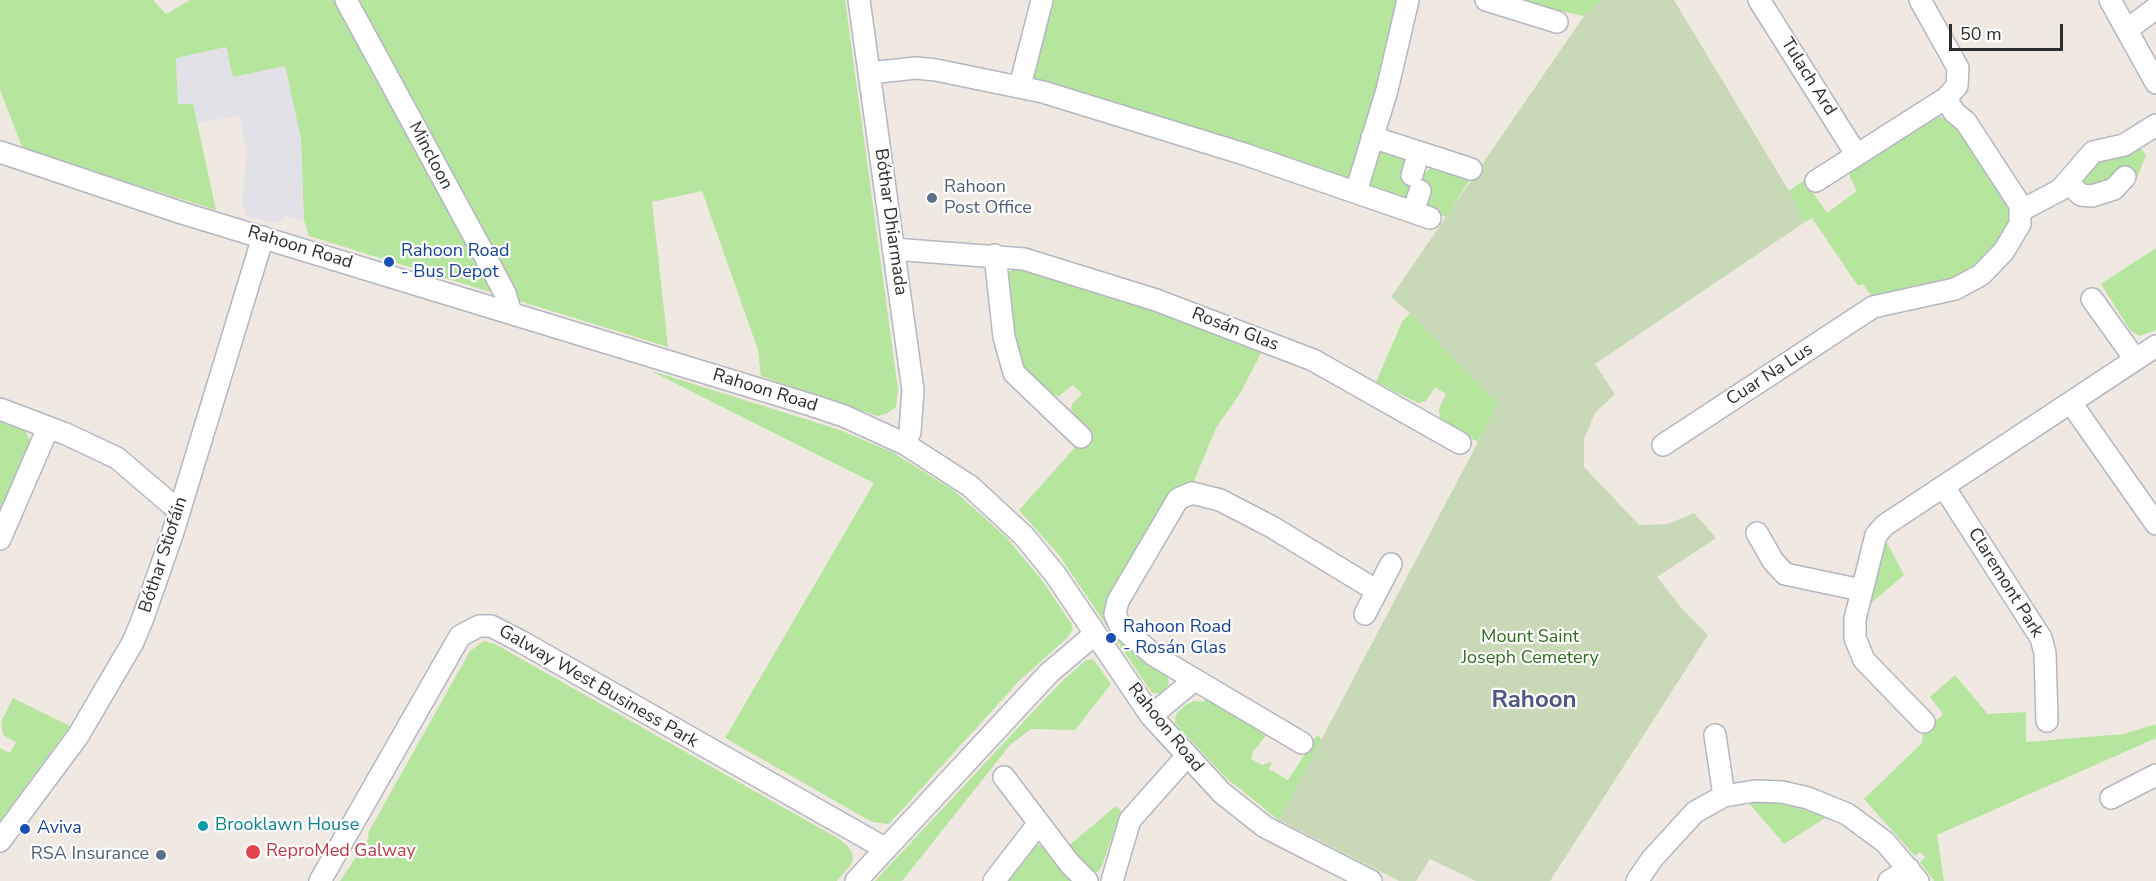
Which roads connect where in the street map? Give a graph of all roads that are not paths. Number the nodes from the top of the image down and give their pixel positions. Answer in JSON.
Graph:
{"nodes":[{"id":1,"x":346,"y":0,"type":"edge"},
{"id":2,"x":859,"y":0,"type":"edge"},
{"id":3,"x":1042,"y":0,"type":"edge"},
{"id":4,"x":1408,"y":0,"type":"edge"},
{"id":5,"x":1486,"y":0,"type":"edge"},
{"id":6,"x":1760,"y":0,"type":"edge"},
{"id":7,"x":1920,"y":0,"type":"edge"},
{"id":8,"x":2110,"y":0,"type":"edge"},
{"id":9,"x":2156,"y":8,"type":"edge"},
{"id":10,"x":1557,"y":22,"type":"dead end"},
{"id":11,"x":2127,"y":29,"type":"junction"},
{"id":12,"x":869,"y":73,"type":"junction"},
{"id":13,"x":2156,"y":83,"type":"edge"},
{"id":14,"x":1020,"y":86,"type":"junction"},
{"id":15,"x":1946,"y":98,"type":"junction"},
{"id":16,"x":2156,"y":125,"type":"edge"},
{"id":17,"x":1372,"y":137,"type":"junction"},
{"id":18,"x":0,"y":152,"type":"edge"},
{"id":19,"x":1419,"y":152,"type":"junction"},
{"id":20,"x":1856,"y":154,"type":"junction"},
{"id":21,"x":1471,"y":169,"type":"dead end"},
{"id":22,"x":2125,"y":177,"type":"dead end"},
{"id":23,"x":1815,"y":181,"type":"dead end"},
{"id":24,"x":2068,"y":183,"type":"junction"},
{"id":25,"x":1356,"y":192,"type":"junction"},
{"id":26,"x":2022,"y":210,"type":"junction"},
{"id":27,"x":263,"y":237,"type":"junction"},
{"id":28,"x":893,"y":249,"type":"junction"},
{"id":29,"x":995,"y":255,"type":"junction"},
{"id":30,"x":2092,"y":298,"type":"dead end"},
{"id":31,"x":511,"y":313,"type":"junction"},
{"id":32,"x":2156,"y":345,"type":"edge"},
{"id":33,"x":2135,"y":359,"type":"junction"},
{"id":34,"x":2071,"y":403,"type":"junction"},
{"id":35,"x":0,"y":409,"type":"edge"},
{"id":36,"x":48,"y":428,"type":"junction"},
{"id":37,"x":1081,"y":436,"type":"dead end"},
{"id":38,"x":1460,"y":443,"type":"dead end"},
{"id":39,"x":905,"y":444,"type":"junction"},
{"id":40,"x":1663,"y":445,"type":"dead end"},
{"id":41,"x":1944,"y":487,"type":"junction"},
{"id":42,"x":179,"y":511,"type":"junction"},
{"id":43,"x":2156,"y":524,"type":"edge"},
{"id":44,"x":1757,"y":533,"type":"dead end"},
{"id":45,"x":0,"y":539,"type":"edge"},
{"id":46,"x":1391,"y":564,"type":"dead end"},
{"id":47,"x":1861,"y":590,"type":"junction"},
{"id":48,"x":1377,"y":591,"type":"junction"},
{"id":49,"x":1365,"y":614,"type":"dead end"},
{"id":50,"x":1095,"y":634,"type":"junction"},
{"id":51,"x":1193,"y":681,"type":"junction"},
{"id":52,"x":1151,"y":716,"type":"junction"},
{"id":53,"x":2047,"y":721,"type":"dead end"},
{"id":54,"x":1924,"y":722,"type":"dead end"},
{"id":55,"x":1715,"y":735,"type":"dead end"},
{"id":56,"x":1302,"y":743,"type":"dead end"},
{"id":57,"x":1186,"y":757,"type":"junction"},
{"id":58,"x":2156,"y":775,"type":"edge"},
{"id":59,"x":1004,"y":777,"type":"dead end"},
{"id":60,"x":1724,"y":796,"type":"junction"},
{"id":61,"x":2111,"y":798,"type":"dead end"},
{"id":62,"x":1039,"y":822,"type":"junction"},
{"id":63,"x":0,"y":841,"type":"edge"},
{"id":64,"x":885,"y":849,"type":"junction"},
{"id":65,"x":1913,"y":875,"type":"edge"},
{"id":66,"x":320,"y":881,"type":"edge"},
{"id":67,"x":856,"y":881,"type":"edge"},
{"id":68,"x":994,"y":881,"type":"edge"},
{"id":69,"x":1087,"y":881,"type":"edge"},
{"id":70,"x":1112,"y":881,"type":"edge"},
{"id":71,"x":1371,"y":881,"type":"edge"},
{"id":72,"x":1636,"y":881,"type":"edge"},
{"id":73,"x":1888,"y":881,"type":"edge"}],
"edges":[{"from":1,"to":31,"type":"street","name":"Mincloon"},
{"from":2,"to":12,"type":"street","name":"Bóthar Dhiarmada"},
{"from":3,"to":14,"type":"street"},
{"from":4,"to":17,"type":"street"},
{"from":5,"to":10,"type":"street"},
{"from":6,"to":20,"type":"street","name":"Tulach Ard"},
{"from":7,"to":15,"type":"street"},
{"from":8,"to":11,"type":"street"},
{"from":9,"to":11,"type":"street"},
{"from":11,"to":13,"type":"street"},
{"from":12,"to":14,"type":"street"},
{"from":12,"to":28,"type":"street","name":"Bóthar Dhiarmada"},
{"from":14,"to":25,"type":"street"},
{"from":15,"to":20,"type":"street"},
{"from":15,"to":26,"type":"street"},
{"from":16,"to":24,"type":"street"},
{"from":17,"to":19,"type":"street"},
{"from":17,"to":25,"type":"street"},
{"from":18,"to":27,"type":"street","name":"Rahoon Road"},
{"from":19,"to":21,"type":"street"},
{"from":19,"to":25,"type":"street"},
{"from":20,"to":23,"type":"street"},
{"from":22,"to":24,"type":"street"},
{"from":24,"to":26,"type":"street"},
{"from":26,"to":40,"type":"street","name":"Cuar Na Lus"},
{"from":27,"to":31,"type":"street","name":"Rahoon Road"},
{"from":27,"to":42,"type":"street","name":"Bóthar Stiofáin"},
{"from":28,"to":29,"type":"street","name":"Rosán Glas"},
{"from":28,"to":39,"type":"street","name":"Bóthar Dhiarmada"},
{"from":29,"to":37,"type":"street"},
{"from":29,"to":38,"type":"street","name":"Rosán Glas"},
{"from":30,"to":33,"type":"street"},
{"from":31,"to":39,"type":"street","name":"Rahoon Road"},
{"from":32,"to":33,"type":"street"},
{"from":33,"to":34,"type":"street"},
{"from":34,"to":41,"type":"street"},
{"from":34,"to":43,"type":"street"},
{"from":35,"to":36,"type":"street"},
{"from":36,"to":42,"type":"street"},
{"from":36,"to":45,"type":"street"},
{"from":39,"to":50,"type":"street","name":"Rahoon Road"},
{"from":41,"to":47,"type":"street"},
{"from":41,"to":53,"type":"street","name":"Claremont Park"},
{"from":42,"to":63,"type":"street","name":"Bóthar Stiofáin"},
{"from":44,"to":47,"type":"street"},
{"from":46,"to":48,"type":"street"},
{"from":47,"to":54,"type":"street"},
{"from":48,"to":49,"type":"street"},
{"from":48,"to":51,"type":"street"},
{"from":50,"to":52,"type":"street","name":"Rahoon Road"},
{"from":50,"to":64,"type":"street"},
{"from":51,"to":52,"type":"street"},
{"from":51,"to":56,"type":"street"},
{"from":52,"to":57,"type":"street","name":"Rahoon Road"},
{"from":55,"to":60,"type":"street"},
{"from":57,"to":70,"type":"street"},
{"from":57,"to":71,"type":"street","name":"Rahoon Road"},
{"from":58,"to":61,"type":"street"},
{"from":59,"to":62,"type":"street"},
{"from":60,"to":65,"type":"street"},
{"from":60,"to":72,"type":"street"},
{"from":62,"to":68,"type":"street"},
{"from":62,"to":69,"type":"street"},
{"from":64,"to":66,"type":"street","name":"Galway West Business Park"},
{"from":64,"to":67,"type":"street"},
{"from":65,"to":73,"type":"street"}]}
